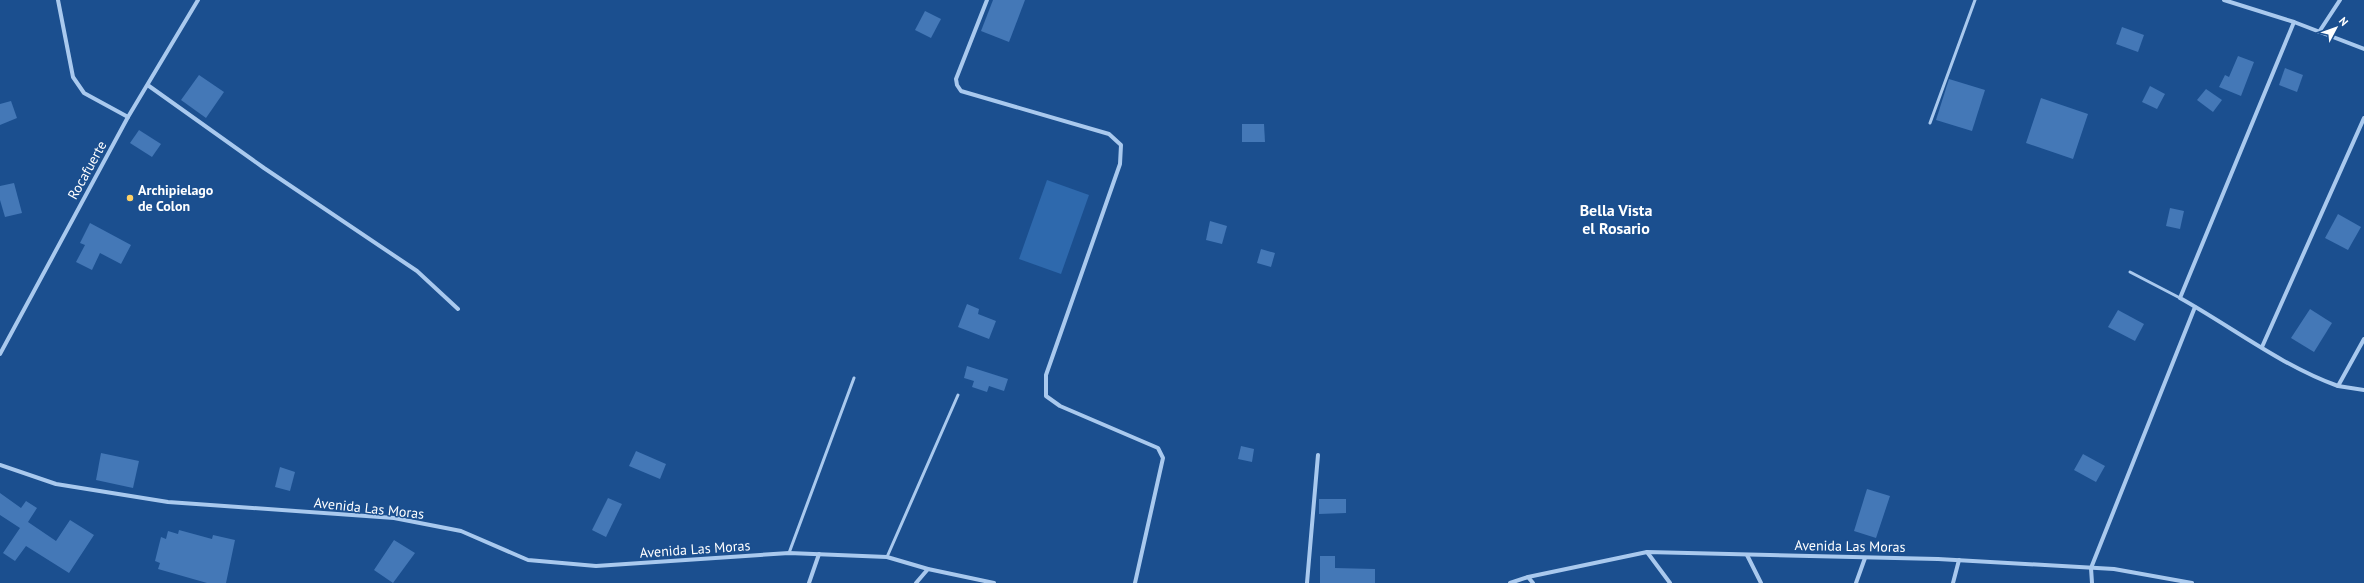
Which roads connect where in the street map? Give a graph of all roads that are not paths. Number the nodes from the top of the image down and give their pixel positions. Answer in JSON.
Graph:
{"nodes":[{"id":1,"x":58,"y":0,"type":"edge"},
{"id":2,"x":198,"y":0,"type":"edge"},
{"id":3,"x":988,"y":0,"type":"edge"},
{"id":4,"x":1974,"y":0,"type":"edge"},
{"id":5,"x":2224,"y":0,"type":"edge"},
{"id":6,"x":2340,"y":0,"type":"edge"},
{"id":7,"x":2294,"y":22,"type":"junction"},
{"id":8,"x":2319,"y":32,"type":"junction"},
{"id":9,"x":2364,"y":49,"type":"edge"},
{"id":10,"x":149,"y":86,"type":"junction"},
{"id":11,"x":128,"y":117,"type":"junction"},
{"id":12,"x":2364,"y":118,"type":"edge"},
{"id":13,"x":1930,"y":123,"type":"dead end"},
{"id":14,"x":2130,"y":272,"type":"dead end"},
{"id":15,"x":2180,"y":298,"type":"junction"},
{"id":16,"x":2195,"y":307,"type":"junction"},
{"id":17,"x":458,"y":309,"type":"dead end"},
{"id":18,"x":2364,"y":339,"type":"edge"},
{"id":19,"x":2262,"y":347,"type":"junction"},
{"id":20,"x":0,"y":354,"type":"edge"},
{"id":21,"x":854,"y":378,"type":"dead end"},
{"id":22,"x":2338,"y":386,"type":"junction"},
{"id":23,"x":2364,"y":390,"type":"edge"},
{"id":24,"x":958,"y":395,"type":"dead end"},
{"id":25,"x":1318,"y":455,"type":"dead end"},
{"id":26,"x":0,"y":465,"type":"edge"},
{"id":27,"x":1647,"y":552,"type":"junction"},
{"id":28,"x":788,"y":553,"type":"junction"},
{"id":29,"x":818,"y":554,"type":"junction"},
{"id":30,"x":1747,"y":555,"type":"junction"},
{"id":31,"x":887,"y":557,"type":"junction"},
{"id":32,"x":1865,"y":558,"type":"junction"},
{"id":33,"x":1959,"y":560,"type":"junction"},
{"id":34,"x":2092,"y":568,"type":"junction"},
{"id":35,"x":928,"y":569,"type":"junction"},
{"id":36,"x":1528,"y":577,"type":"junction"},
{"id":37,"x":809,"y":583,"type":"edge"},
{"id":38,"x":916,"y":583,"type":"edge"},
{"id":39,"x":994,"y":583,"type":"edge"},
{"id":40,"x":1136,"y":583,"type":"edge"},
{"id":41,"x":1307,"y":583,"type":"edge"},
{"id":42,"x":1510,"y":583,"type":"edge"},
{"id":43,"x":1533,"y":583,"type":"edge"},
{"id":44,"x":1670,"y":583,"type":"edge"},
{"id":45,"x":1761,"y":583,"type":"edge"},
{"id":46,"x":1856,"y":583,"type":"edge"},
{"id":47,"x":1953,"y":583,"type":"edge"},
{"id":48,"x":2092,"y":583,"type":"edge"},
{"id":49,"x":2192,"y":583,"type":"edge"}],
"edges":[{"from":1,"to":11,"type":"street"},
{"from":2,"to":10,"type":"street","name":"Rocafuerte"},
{"from":3,"to":40,"type":"street"},
{"from":4,"to":13,"type":"lane"},
{"from":5,"to":7,"type":"street"},
{"from":6,"to":8,"type":"street"},
{"from":7,"to":8,"type":"street"},
{"from":7,"to":15,"type":"street"},
{"from":8,"to":9,"type":"street"},
{"from":10,"to":11,"type":"street","name":"Rocafuerte"},
{"from":10,"to":17,"type":"street"},
{"from":11,"to":20,"type":"street","name":"Rocafuerte"},
{"from":12,"to":19,"type":"street"},
{"from":14,"to":15,"type":"lane"},
{"from":15,"to":16,"type":"street"},
{"from":16,"to":19,"type":"street"},
{"from":16,"to":34,"type":"street"},
{"from":18,"to":22,"type":"street"},
{"from":19,"to":22,"type":"street"},
{"from":21,"to":28,"type":"lane"},
{"from":22,"to":23,"type":"street"},
{"from":24,"to":31,"type":"lane"},
{"from":25,"to":41,"type":"street"},
{"from":26,"to":28,"type":"street","name":"Avenida Las Moras"},
{"from":27,"to":30,"type":"street","name":"Avenida Las Moras"},
{"from":27,"to":36,"type":"street","name":"Avenida Las Moras"},
{"from":27,"to":44,"type":"street"},
{"from":28,"to":29,"type":"street","name":"Avenida Las Moras"},
{"from":29,"to":31,"type":"street","name":"Avenida Las Moras"},
{"from":29,"to":37,"type":"street"},
{"from":30,"to":32,"type":"street","name":"Avenida Las Moras"},
{"from":30,"to":45,"type":"street"},
{"from":31,"to":35,"type":"street","name":"Avenida Las Moras"},
{"from":32,"to":33,"type":"street","name":"Avenida Las Moras"},
{"from":32,"to":46,"type":"street"},
{"from":33,"to":34,"type":"street","name":"Avenida Las Moras"},
{"from":33,"to":47,"type":"street"},
{"from":34,"to":48,"type":"street"},
{"from":34,"to":49,"type":"street","name":"Avenida Las Moras"},
{"from":35,"to":38,"type":"street"},
{"from":35,"to":39,"type":"street","name":"Avenida Las Moras"},
{"from":36,"to":42,"type":"street","name":"Avenida Las Moras"},
{"from":36,"to":43,"type":"street"}]}
